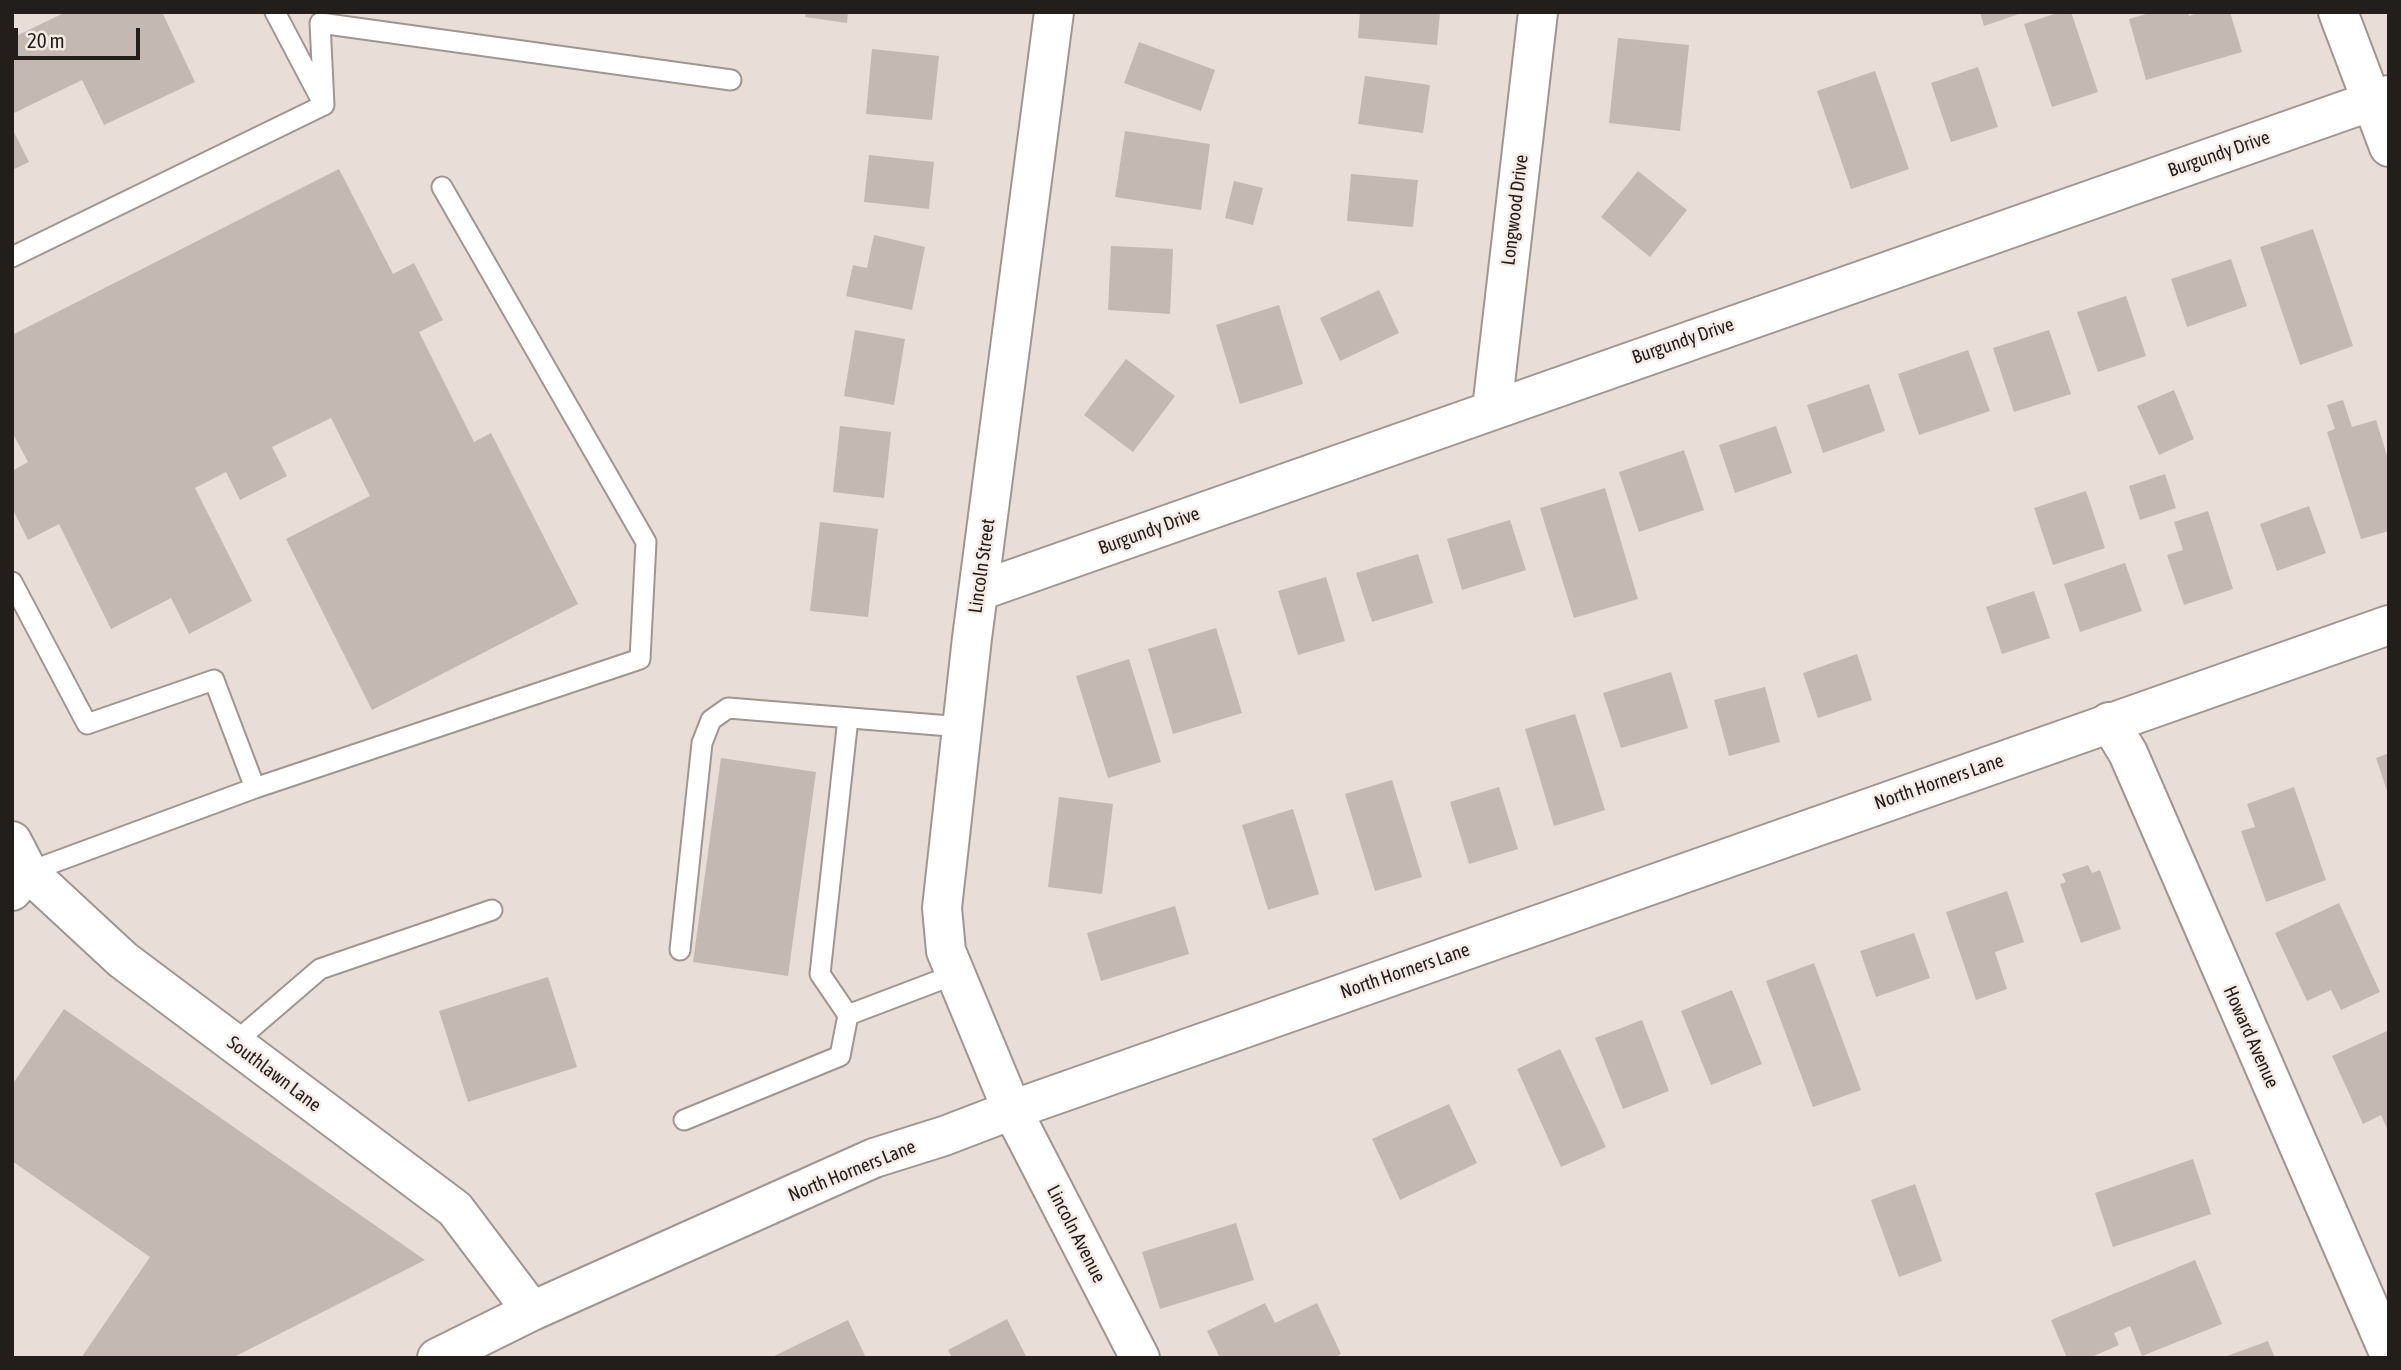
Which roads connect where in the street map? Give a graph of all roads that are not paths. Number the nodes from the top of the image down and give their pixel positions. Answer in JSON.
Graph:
{"nodes":[{"id":1,"x":275,"y":12,"type":"edge"},
{"id":2,"x":1054,"y":12,"type":"edge"},
{"id":3,"x":1538,"y":12,"type":"edge"},
{"id":4,"x":2338,"y":12,"type":"edge"},
{"id":5,"x":730,"y":80,"type":"dead end"},
{"id":6,"x":2380,"y":98,"type":"edge"},
{"id":7,"x":324,"y":105,"type":"junction"},
{"id":8,"x":2389,"y":148,"type":"edge"},
{"id":9,"x":442,"y":187,"type":"dead end"},
{"id":10,"x":12,"y":257,"type":"edge"},
{"id":11,"x":1492,"y":409,"type":"junction"},
{"id":12,"x":12,"y":582,"type":"edge"},
{"id":13,"x":979,"y":592,"type":"junction"},
{"id":14,"x":2389,"y":625,"type":"edge"},
{"id":15,"x":848,"y":718,"type":"junction"},
{"id":16,"x":2109,"y":722,"type":"junction"},
{"id":17,"x":962,"y":727,"type":"junction"},
{"id":18,"x":255,"y":788,"type":"junction"},
{"id":19,"x":17,"y":868,"type":"edge"},
{"id":20,"x":492,"y":910,"type":"dead end"},
{"id":21,"x":680,"y":950,"type":"dead end"},
{"id":22,"x":956,"y":974,"type":"junction"},
{"id":23,"x":848,"y":1015,"type":"junction"},
{"id":24,"x":234,"y":1043,"type":"junction"},
{"id":25,"x":1012,"y":1110,"type":"junction"},
{"id":26,"x":684,"y":1120,"type":"dead end"},
{"id":27,"x":532,"y":1311,"type":"junction"},
{"id":28,"x":479,"y":1348,"type":"edge"},
{"id":29,"x":2389,"y":1353,"type":"edge"},
{"id":30,"x":437,"y":1358,"type":"edge"},
{"id":31,"x":1140,"y":1358,"type":"edge"}],
"edges":[{"from":1,"to":7,"type":"lane"},
{"from":2,"to":13,"type":"street","name":"Lincoln Street"},
{"from":3,"to":11,"type":"street","name":"Longwood Drive"},
{"from":4,"to":6,"type":"street"},
{"from":5,"to":7,"type":"lane"},
{"from":6,"to":8,"type":"street"},
{"from":6,"to":11,"type":"street","name":"Burgundy Drive"},
{"from":7,"to":10,"type":"lane"},
{"from":9,"to":18,"type":"lane"},
{"from":11,"to":13,"type":"street","name":"Burgundy Drive"},
{"from":12,"to":18,"type":"lane"},
{"from":13,"to":17,"type":"street","name":"Lincoln Street"},
{"from":14,"to":16,"type":"street","name":"North Horners Lane"},
{"from":15,"to":17,"type":"lane"},
{"from":15,"to":21,"type":"lane"},
{"from":15,"to":23,"type":"lane"},
{"from":16,"to":25,"type":"street","name":"North Horners Lane"},
{"from":16,"to":29,"type":"street","name":"Howard Avenue"},
{"from":17,"to":22,"type":"street","name":"Lincoln Street"},
{"from":18,"to":19,"type":"lane"},
{"from":19,"to":24,"type":"street","name":"Southlawn Lane"},
{"from":20,"to":24,"type":"lane"},
{"from":22,"to":23,"type":"lane"},
{"from":22,"to":25,"type":"street","name":"Lincoln Street"},
{"from":23,"to":26,"type":"lane"},
{"from":24,"to":27,"type":"street","name":"Southlawn Lane"},
{"from":25,"to":27,"type":"street","name":"North Horners Lane"},
{"from":25,"to":31,"type":"street","name":"Lincoln Avenue"},
{"from":27,"to":28,"type":"street","name":"North Horners Lane"},
{"from":28,"to":30,"type":"street","name":"North Horners Lane"}]}
